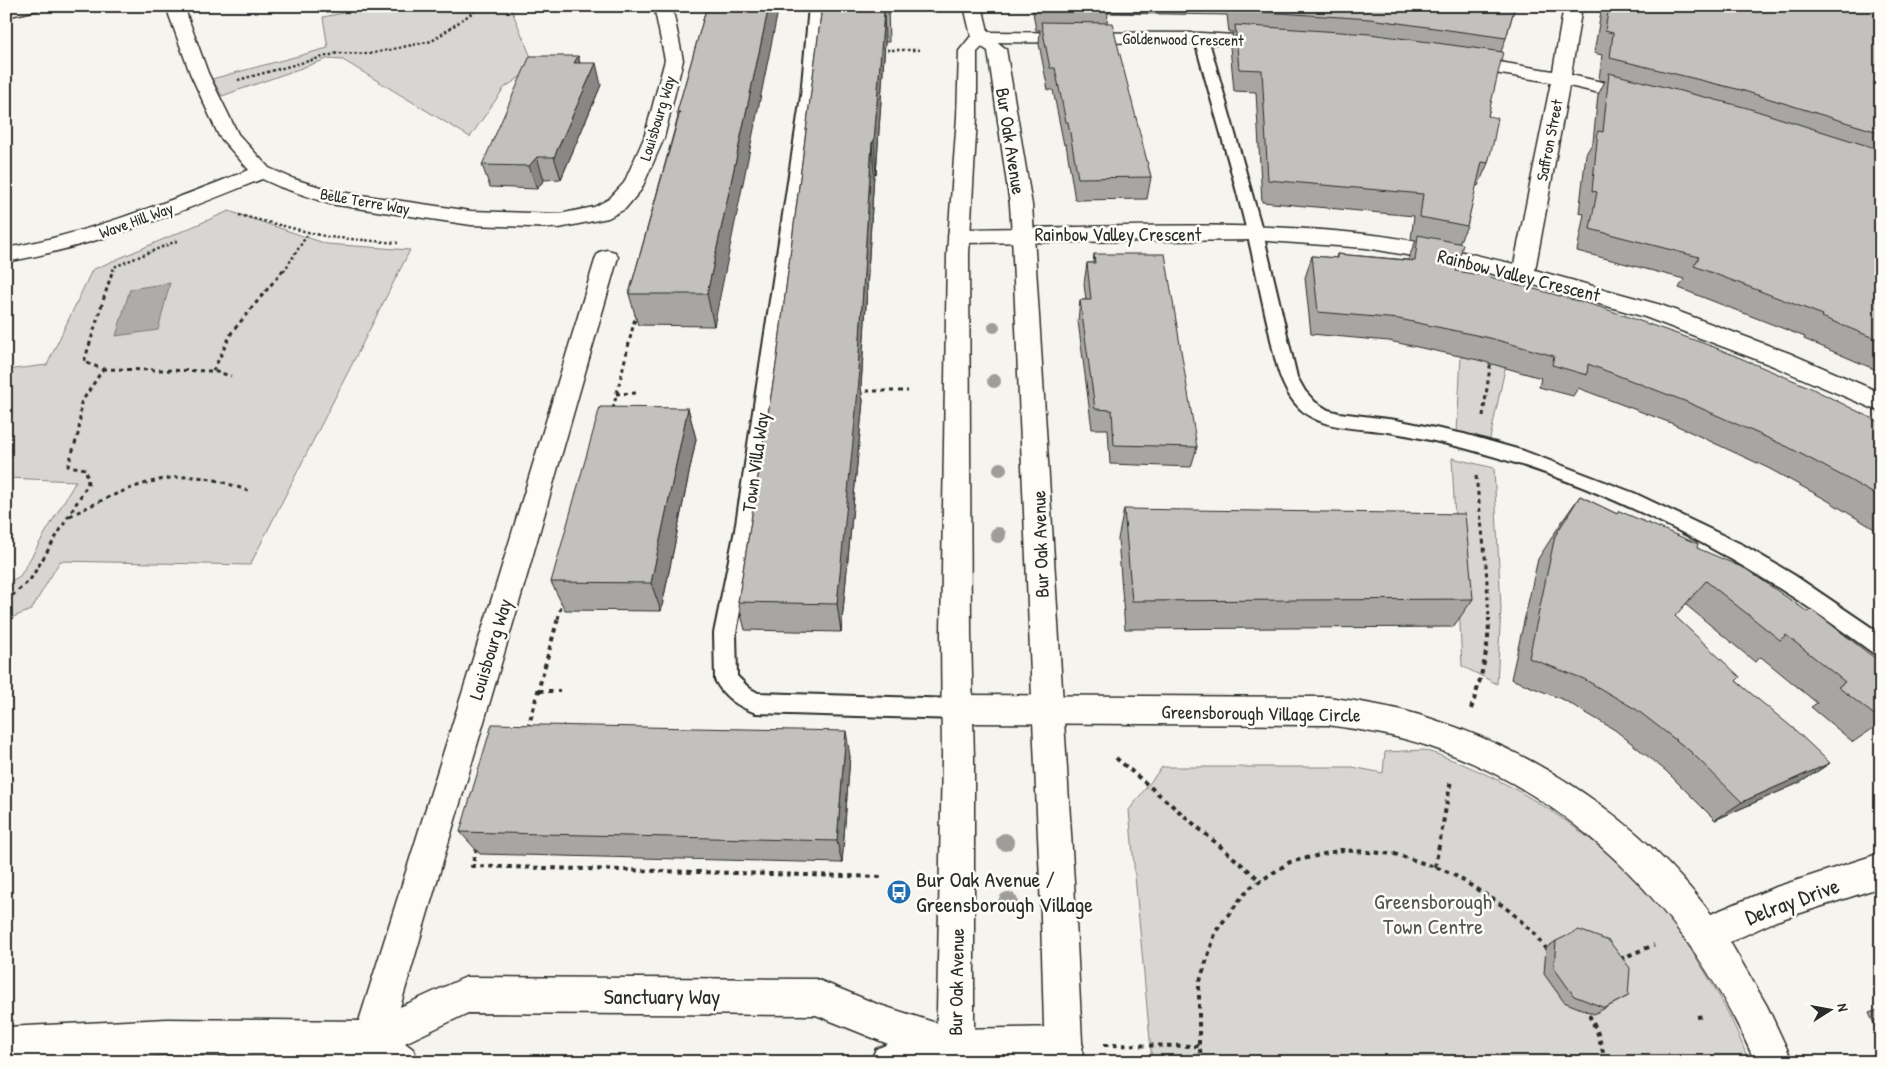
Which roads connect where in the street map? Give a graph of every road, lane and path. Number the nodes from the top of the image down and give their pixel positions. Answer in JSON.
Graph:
{"nodes":[{"id":1,"x":31,"y":6,"type":"edge"},
{"id":2,"x":177,"y":6,"type":"edge"},
{"id":3,"x":482,"y":6,"type":"edge"},
{"id":4,"x":663,"y":6,"type":"edge"},
{"id":5,"x":815,"y":6,"type":"edge"},
{"id":6,"x":973,"y":6,"type":"edge"},
{"id":7,"x":1573,"y":6,"type":"edge"},
{"id":8,"x":6,"y":12,"type":"edge"},
{"id":9,"x":980,"y":37,"type":"junction"},
{"id":10,"x":1201,"y":38,"type":"junction"},
{"id":11,"x":1287,"y":43,"type":"edge"},
{"id":12,"x":874,"y":50,"type":"edge"},
{"id":13,"x":919,"y":50,"type":"dead end"},
{"id":14,"x":1445,"y":59,"type":"edge"},
{"id":15,"x":1561,"y":78,"type":"junction"},
{"id":16,"x":207,"y":88,"type":"junction"},
{"id":17,"x":1653,"y":100,"type":"edge"},
{"id":18,"x":253,"y":176,"type":"junction"},
{"id":19,"x":600,"y":213,"type":"joint"},
{"id":20,"x":239,"y":214,"type":"junction"},
{"id":21,"x":230,"y":218,"type":"dead end"},
{"id":22,"x":308,"y":232,"type":"junction"},
{"id":23,"x":1256,"y":233,"type":"junction"},
{"id":24,"x":1023,"y":235,"type":"junction"},
{"id":25,"x":959,"y":236,"type":"junction"},
{"id":26,"x":185,"y":237,"type":"dead end"},
{"id":27,"x":398,"y":243,"type":"dead end"},
{"id":28,"x":6,"y":255,"type":"edge"},
{"id":29,"x":607,"y":257,"type":"dead end"},
{"id":30,"x":1523,"y":274,"type":"junction"},
{"id":31,"x":638,"y":306,"type":"edge"},
{"id":32,"x":1491,"y":358,"type":"edge"},
{"id":33,"x":103,"y":368,"type":"junction"},
{"id":34,"x":213,"y":371,"type":"junction"},
{"id":35,"x":231,"y":376,"type":"dead end"},
{"id":36,"x":849,"y":390,"type":"edge"},
{"id":37,"x":908,"y":391,"type":"dead end"},
{"id":38,"x":616,"y":394,"type":"junction"},
{"id":39,"x":637,"y":394,"type":"dead end"},
{"id":40,"x":1881,"y":403,"type":"edge"},
{"id":41,"x":612,"y":412,"type":"edge"},
{"id":42,"x":1479,"y":445,"type":"junction"},
{"id":43,"x":252,"y":492,"type":"dead end"},
{"id":44,"x":69,"y":516,"type":"junction"},
{"id":45,"x":563,"y":597,"type":"edge"},
{"id":46,"x":6,"y":602,"type":"edge"},
{"id":47,"x":1881,"y":646,"type":"edge"},
{"id":48,"x":538,"y":691,"type":"junction"},
{"id":49,"x":560,"y":691,"type":"dead end"},
{"id":50,"x":957,"y":709,"type":"junction"},
{"id":51,"x":1047,"y":711,"type":"junction"},
{"id":52,"x":527,"y":730,"type":"edge"},
{"id":53,"x":1460,"y":742,"type":"junction"},
{"id":54,"x":1116,"y":758,"type":"dead end"},
{"id":55,"x":480,"y":838,"type":"edge"},
{"id":56,"x":1436,"y":867,"type":"junction"},
{"id":57,"x":1881,"y":870,"type":"edge"},
{"id":58,"x":883,"y":877,"type":"dead end"},
{"id":59,"x":1261,"y":881,"type":"junction"},
{"id":60,"x":1705,"y":935,"type":"junction"},
{"id":61,"x":1654,"y":944,"type":"dead end"},
{"id":62,"x":1551,"y":955,"type":"dead end"},
{"id":63,"x":1613,"y":962,"type":"edge"},
{"id":64,"x":1584,"y":1005,"type":"edge"},
{"id":65,"x":6,"y":1046,"type":"edge"},
{"id":66,"x":1199,"y":1046,"type":"junction"},
{"id":67,"x":368,"y":1051,"type":"edge"},
{"id":68,"x":1064,"y":1054,"type":"edge"},
{"id":69,"x":955,"y":1055,"type":"edge"},
{"id":70,"x":400,"y":1062,"type":"edge"},
{"id":71,"x":889,"y":1062,"type":"edge"},
{"id":72,"x":1203,"y":1062,"type":"edge"},
{"id":73,"x":1606,"y":1062,"type":"edge"},
{"id":74,"x":1774,"y":1062,"type":"edge"}],
"edges":[{"from":1,"to":8,"type":"street"},
{"from":2,"to":16,"type":"street","name":"Belle Terre Way"},
{"from":3,"to":16,"type":"path"},
{"from":4,"to":19,"type":"street","name":"Louisbourg Way"},
{"from":5,"to":50,"type":"lane","name":"Town Villa Way"},
{"from":6,"to":9,"type":"street"},
{"from":7,"to":15,"type":"street","name":"Saffron Street"},
{"from":9,"to":10,"type":"street","name":"Goldenwood Crescent"},
{"from":9,"to":24,"type":"street","name":"Bur Oak Avenue"},
{"from":9,"to":25,"type":"street","name":"Bur Oak Avenue"},
{"from":10,"to":11,"type":"street","name":"Goldenwood Crescent"},
{"from":10,"to":23,"type":"lane"},
{"from":12,"to":13,"type":"path"},
{"from":14,"to":15,"type":"street"},
{"from":15,"to":17,"type":"street"},
{"from":15,"to":30,"type":"street","name":"Saffron Street"},
{"from":16,"to":18,"type":"street","name":"Belle Terre Way"},
{"from":18,"to":19,"type":"street","name":"Belle Terre Way"},
{"from":18,"to":20,"type":"path"},
{"from":18,"to":28,"type":"street","name":"Wave Hill Way"},
{"from":20,"to":21,"type":"path"},
{"from":20,"to":22,"type":"path"},
{"from":22,"to":27,"type":"path"},
{"from":22,"to":34,"type":"path"},
{"from":23,"to":24,"type":"street","name":"Rainbow Valley Crescent"},
{"from":23,"to":30,"type":"street","name":"Rainbow Valley Crescent"},
{"from":23,"to":42,"type":"lane"},
{"from":24,"to":25,"type":"street","name":"Rainbow Valley Crescent"},
{"from":24,"to":51,"type":"street","name":"Bur Oak Avenue"},
{"from":25,"to":50,"type":"street","name":"Bur Oak Avenue"},
{"from":26,"to":33,"type":"path"},
{"from":29,"to":67,"type":"street","name":"Louisbourg Way"},
{"from":30,"to":40,"type":"street","name":"Rainbow Valley Crescent"},
{"from":31,"to":38,"type":"path"},
{"from":32,"to":42,"type":"path"},
{"from":33,"to":34,"type":"path"},
{"from":33,"to":44,"type":"path"},
{"from":34,"to":35,"type":"path"},
{"from":36,"to":37,"type":"path"},
{"from":38,"to":39,"type":"path"},
{"from":38,"to":41,"type":"path"},
{"from":42,"to":47,"type":"lane"},
{"from":42,"to":53,"type":"path"},
{"from":43,"to":44,"type":"path"},
{"from":44,"to":46,"type":"path"},
{"from":45,"to":48,"type":"path"},
{"from":48,"to":49,"type":"path"},
{"from":48,"to":52,"type":"path"},
{"from":50,"to":51,"type":"street","name":"Greensborough Village Circle"},
{"from":50,"to":69,"type":"street","name":"Bur Oak Avenue"},
{"from":51,"to":53,"type":"street","name":"Greensborough Village Circle"},
{"from":51,"to":68,"type":"street","name":"Bur Oak Avenue"},
{"from":53,"to":56,"type":"path"},
{"from":53,"to":60,"type":"street","name":"Greensborough Village Circle"},
{"from":54,"to":59,"type":"path"},
{"from":55,"to":58,"type":"path"},
{"from":56,"to":59,"type":"path"},
{"from":56,"to":62,"type":"path"},
{"from":57,"to":60,"type":"street","name":"Delray Drive"},
{"from":59,"to":66,"type":"path"},
{"from":60,"to":74,"type":"street","name":"Greensborough Village Circle"},
{"from":61,"to":63,"type":"path"},
{"from":64,"to":73,"type":"path"},
{"from":65,"to":67,"type":"street","name":"Sanctuary Way"},
{"from":66,"to":68,"type":"path"},
{"from":66,"to":72,"type":"path"},
{"from":67,"to":69,"type":"street","name":"Sanctuary Way"},
{"from":67,"to":70,"type":"street"},
{"from":68,"to":69,"type":"street","name":"Sanctuary Way"},
{"from":69,"to":71,"type":"street","name":"Sanctuary Way"}]}
